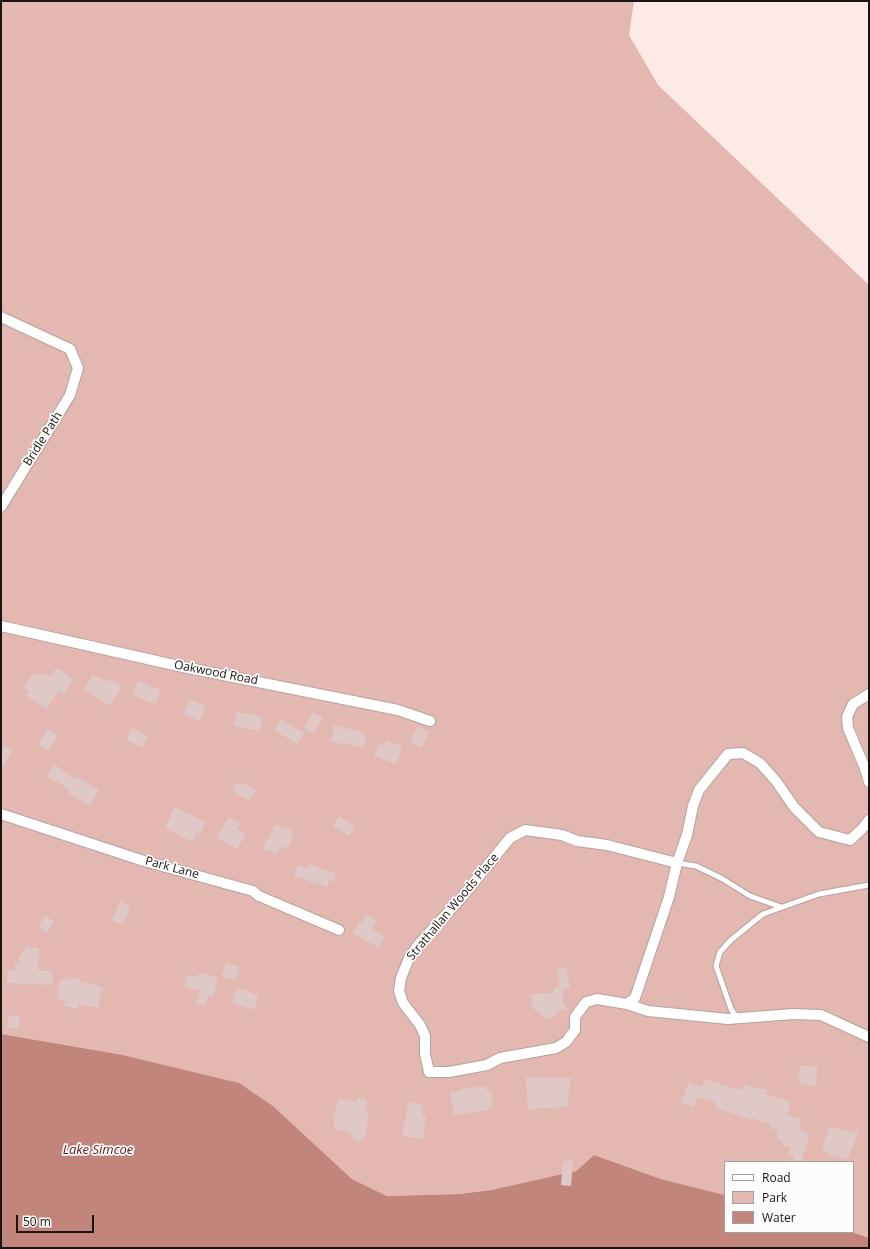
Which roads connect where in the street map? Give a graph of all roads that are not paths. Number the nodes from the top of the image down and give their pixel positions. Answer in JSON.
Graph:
{"nodes":[{"id":1,"x":1,"y":317,"type":"edge"},
{"id":2,"x":1,"y":507,"type":"edge"},
{"id":3,"x":1,"y":626,"type":"edge"},
{"id":4,"x":869,"y":694,"type":"edge"},
{"id":5,"x":430,"y":721,"type":"dead end"},
{"id":6,"x":869,"y":782,"type":"edge"},
{"id":7,"x":1,"y":814,"type":"edge"},
{"id":8,"x":869,"y":820,"type":"edge"},
{"id":9,"x":677,"y":864,"type":"junction"},
{"id":10,"x":869,"y":885,"type":"edge"},
{"id":11,"x":782,"y":907,"type":"junction"},
{"id":12,"x":339,"y":930,"type":"dead end"},
{"id":13,"x":627,"y":1004,"type":"junction"},
{"id":14,"x":737,"y":1018,"type":"junction"},
{"id":15,"x":869,"y":1037,"type":"edge"}],
"edges":[{"from":1,"to":2,"type":"street","name":"Bridle Path"},
{"from":3,"to":5,"type":"street","name":"Oakwood Road"},
{"from":4,"to":6,"type":"street"},
{"from":7,"to":12,"type":"street","name":"Park Lane"},
{"from":8,"to":9,"type":"street"},
{"from":9,"to":11,"type":"lane"},
{"from":9,"to":13,"type":"street"},
{"from":9,"to":13,"type":"street","name":"Strathallan Woods Place"},
{"from":10,"to":11,"type":"lane"},
{"from":11,"to":14,"type":"lane"},
{"from":13,"to":14,"type":"street","name":"Strathallan Woods Place"},
{"from":14,"to":15,"type":"street","name":"Strathallan Woods Place"}]}
